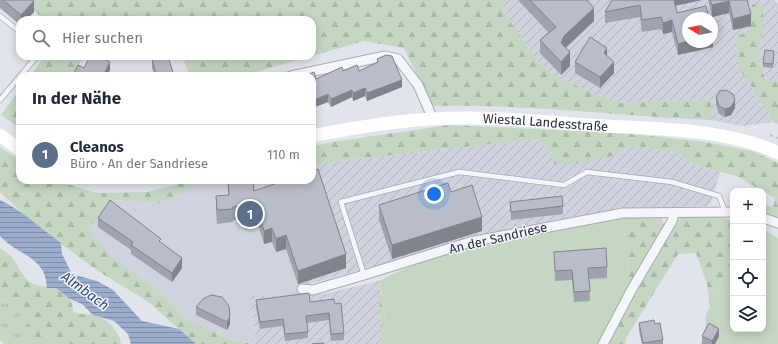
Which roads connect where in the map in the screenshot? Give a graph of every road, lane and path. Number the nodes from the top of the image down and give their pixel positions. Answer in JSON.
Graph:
{"nodes":[{"id":1,"x":0,"y":16,"type":"edge"},
{"id":2,"x":16,"y":29,"type":"edge"},
{"id":3,"x":33,"y":60,"type":"edge"},
{"id":4,"x":23,"y":72,"type":"edge"},
{"id":5,"x":310,"y":72,"type":"edge"},
{"id":6,"x":16,"y":80,"type":"edge"},
{"id":7,"x":0,"y":100,"type":"edge"},
{"id":8,"x":433,"y":119,"type":"junction"},
{"id":9,"x":0,"y":135,"type":"edge"},
{"id":10,"x":316,"y":135,"type":"edge"},
{"id":11,"x":16,"y":147,"type":"edge"},
{"id":12,"x":778,"y":153,"type":"edge"},
{"id":13,"x":729,"y":212,"type":"edge"},
{"id":14,"x":674,"y":213,"type":"junction"},
{"id":15,"x":766,"y":219,"type":"edge"},
{"id":16,"x":778,"y":223,"type":"edge"},
{"id":17,"x":364,"y":275,"type":"junction"},
{"id":18,"x":302,"y":290,"type":"dead end"},
{"id":19,"x":603,"y":344,"type":"edge"}],
"edges":[{"from":1,"to":2,"type":"lane"},
{"from":3,"to":4,"type":"lane"},
{"from":5,"to":8,"type":"street"},
{"from":6,"to":7,"type":"lane"},
{"from":8,"to":10,"type":"main road","name":"Wiestal Landesstraße"},
{"from":8,"to":12,"type":"main road","name":"Wiestal Landesstraße"},
{"from":9,"to":11,"type":"main road"},
{"from":13,"to":14,"type":"street","name":"An der Sandriese"},
{"from":13,"to":17,"type":"lane"},
{"from":14,"to":17,"type":"street","name":"An der Sandriese"},
{"from":14,"to":19,"type":"street"},
{"from":15,"to":16,"type":"street"},
{"from":17,"to":18,"type":"street","name":"An der Sandriese"}]}
